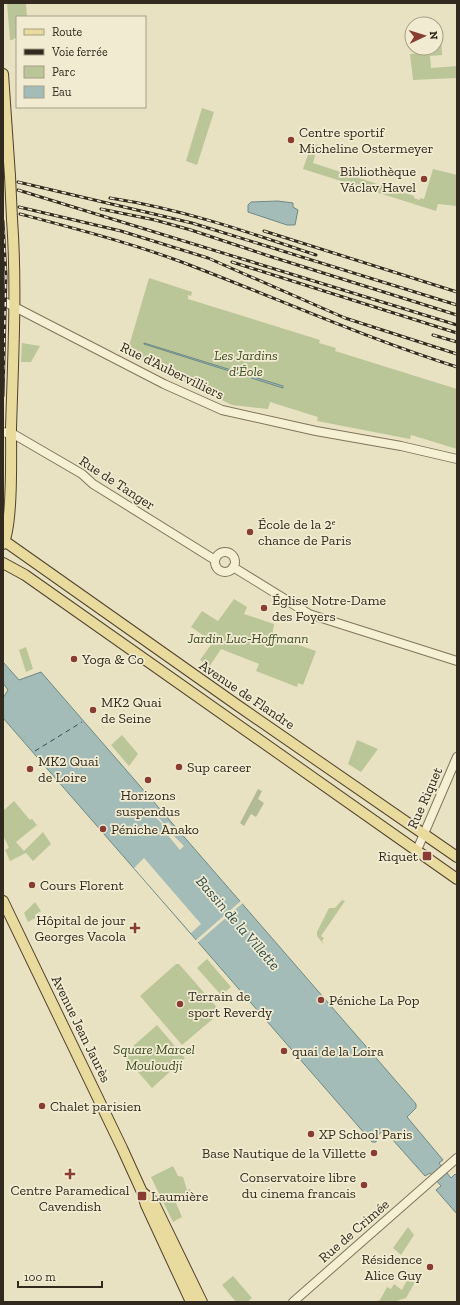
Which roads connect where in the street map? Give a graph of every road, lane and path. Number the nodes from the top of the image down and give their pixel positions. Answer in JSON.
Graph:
{"nodes":[{"id":1,"x":3,"y":74,"type":"edge"},
{"id":2,"x":3,"y":301,"type":"edge"},
{"id":3,"x":15,"y":306,"type":"junction"},
{"id":4,"x":7,"y":432,"type":"edge"},
{"id":5,"x":457,"y":459,"type":"edge"},
{"id":6,"x":4,"y":542,"type":"edge"},
{"id":7,"x":215,"y":560,"type":"junction"},
{"id":8,"x":3,"y":563,"type":"edge"},
{"id":9,"x":233,"y":567,"type":"junction"},
{"id":10,"x":457,"y":661,"type":"edge"},
{"id":11,"x":457,"y":757,"type":"edge"},
{"id":12,"x":424,"y":834,"type":"junction"},
{"id":13,"x":417,"y":850,"type":"junction"},
{"id":14,"x":457,"y":857,"type":"edge"},
{"id":15,"x":457,"y":879,"type":"edge"},
{"id":16,"x":3,"y":901,"type":"edge"},
{"id":17,"x":457,"y":1158,"type":"edge"},
{"id":18,"x":142,"y":1192,"type":"junction"},
{"id":19,"x":191,"y":1302,"type":"edge"},
{"id":20,"x":202,"y":1302,"type":"edge"},
{"id":21,"x":293,"y":1302,"type":"edge"}],
"edges":[{"from":1,"to":3,"type":"main road","bridge":true},
{"from":2,"to":3,"type":"street","name":"Rue d'Aubervilliers"},
{"from":3,"to":4,"type":"main road"},
{"from":3,"to":5,"type":"street","name":"Rue d'Aubervilliers"},
{"from":4,"to":6,"type":"main road"},
{"from":4,"to":7,"type":"street","name":"Rue de Tanger"},
{"from":6,"to":12,"type":"main road","name":"Avenue de Flandre"},
{"from":7,"to":9,"type":"street"},
{"from":7,"to":9,"type":"street"},
{"from":8,"to":13,"type":"main road"},
{"from":9,"to":10,"type":"street"},
{"from":11,"to":12,"type":"street","name":"Rue Riquet"},
{"from":12,"to":13,"type":"street","name":"Rue Riquet"},
{"from":12,"to":14,"type":"main road","name":"Avenue de Flandre"},
{"from":13,"to":15,"type":"main road"},
{"from":16,"to":18,"type":"main road","name":"Avenue Jean Jaurès"},
{"from":17,"to":21,"type":"street","name":"Rue de Crimée"},
{"from":18,"to":19,"type":"main road","name":"Avenue Jean Jaurès"},
{"from":18,"to":20,"type":"main road","name":"Avenue Jean Jaurès"}]}
